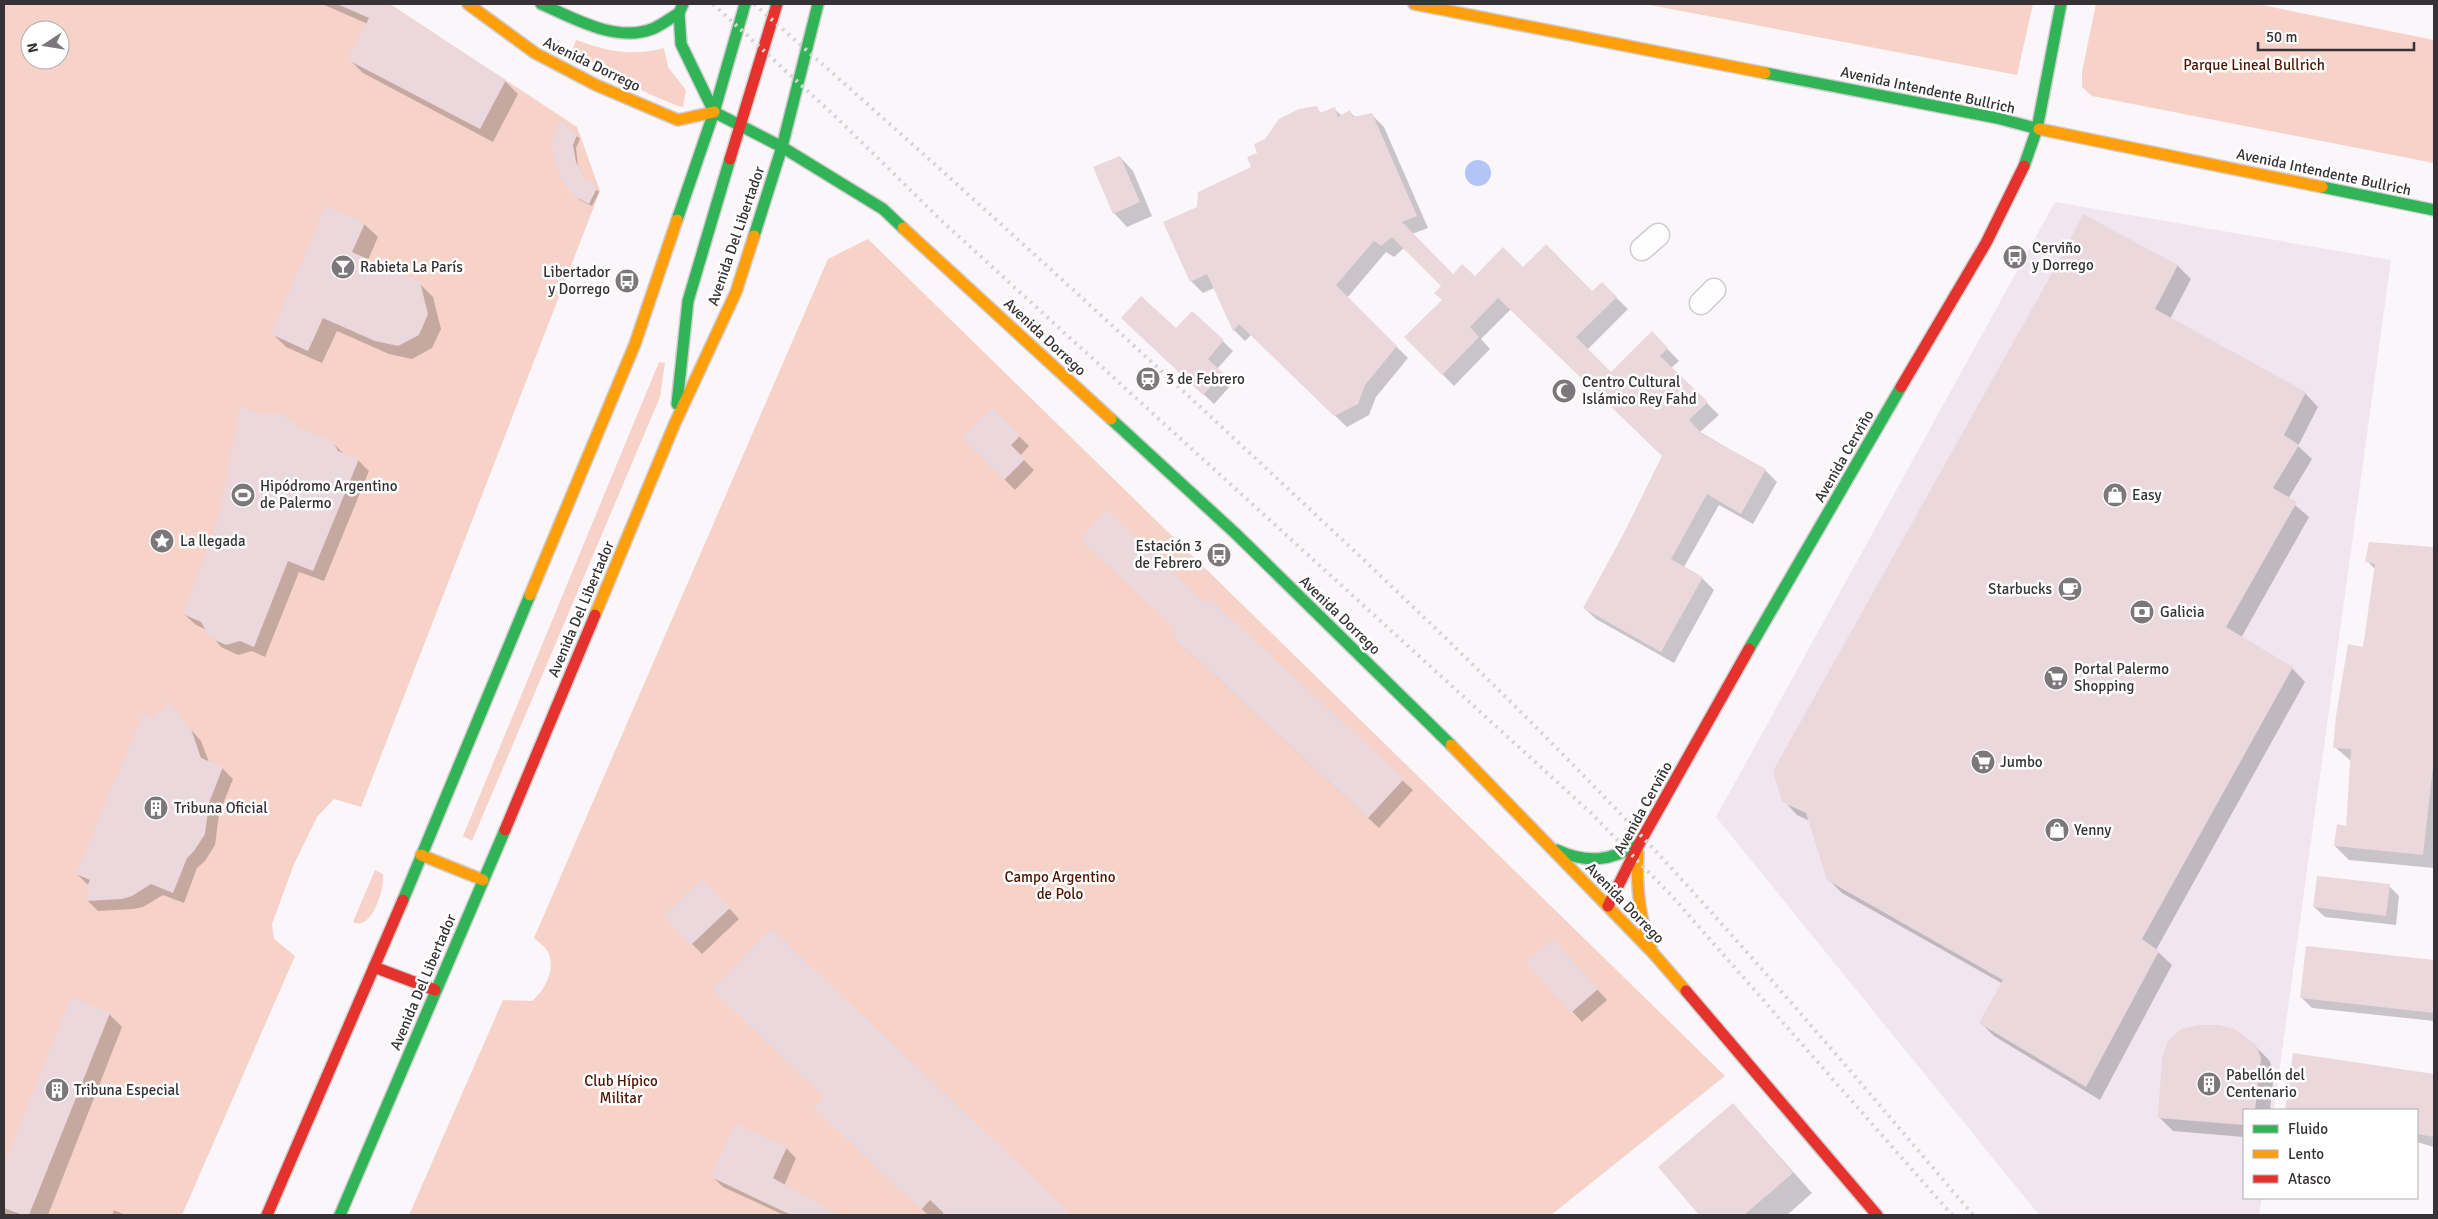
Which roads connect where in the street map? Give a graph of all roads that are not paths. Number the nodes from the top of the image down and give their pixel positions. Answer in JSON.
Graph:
{"nodes":[{"id":1,"x":468,"y":4,"type":"edge"},
{"id":2,"x":541,"y":4,"type":"edge"},
{"id":3,"x":745,"y":4,"type":"edge"},
{"id":4,"x":777,"y":4,"type":"edge"},
{"id":5,"x":818,"y":4,"type":"edge"},
{"id":6,"x":1414,"y":4,"type":"edge"},
{"id":7,"x":2060,"y":4,"type":"edge"},
{"id":8,"x":681,"y":8,"type":"edge"},
{"id":9,"x":714,"y":112,"type":"junction"},
{"id":10,"x":742,"y":127,"type":"junction"},
{"id":11,"x":2037,"y":129,"type":"junction"},
{"id":12,"x":782,"y":147,"type":"junction"},
{"id":13,"x":2434,"y":210,"type":"edge"},
{"id":14,"x":675,"y":423,"type":"junction"},
{"id":15,"x":1639,"y":844,"type":"junction"},
{"id":16,"x":1550,"y":846,"type":"junction"},
{"id":17,"x":421,"y":855,"type":"junction"},
{"id":18,"x":483,"y":880,"type":"junction"},
{"id":19,"x":1608,"y":906,"type":"junction"},
{"id":20,"x":1654,"y":954,"type":"junction"},
{"id":21,"x":374,"y":967,"type":"junction"},
{"id":22,"x":435,"y":990,"type":"junction"},
{"id":23,"x":268,"y":1215,"type":"edge"},
{"id":24,"x":340,"y":1215,"type":"edge"},
{"id":25,"x":1877,"y":1215,"type":"edge"}],
"edges":[{"from":1,"to":9,"type":"main road","name":"Avenida Dorrego"},
{"from":2,"to":8,"type":"main road"},
{"from":3,"to":9,"type":"main road"},
{"from":4,"to":10,"type":"main road"},
{"from":5,"to":12,"type":"main road","name":"Avenida Del Libertador"},
{"from":6,"to":11,"type":"main road","name":"Avenida Intendente Bullrich"},
{"from":7,"to":11,"type":"main road","name":"Avenida Cerviño"},
{"from":8,"to":9,"type":"main road"},
{"from":9,"to":10,"type":"main road","name":"Avenida Dorrego"},
{"from":9,"to":17,"type":"main road"},
{"from":10,"to":12,"type":"main road","name":"Avenida Dorrego"},
{"from":10,"to":14,"type":"main road"},
{"from":11,"to":13,"type":"main road","name":"Avenida Intendente Bullrich"},
{"from":11,"to":15,"type":"main road","name":"Avenida Cerviño"},
{"from":12,"to":14,"type":"main road","name":"Avenida Del Libertador"},
{"from":12,"to":16,"type":"main road","name":"Avenida Dorrego"},
{"from":14,"to":18,"type":"main road","name":"Avenida Del Libertador"},
{"from":15,"to":16,"type":"main road"},
{"from":15,"to":19,"type":"main road","name":"Avenida Cerviño"},
{"from":15,"to":20,"type":"main road"},
{"from":16,"to":19,"type":"main road","name":"Avenida Dorrego"},
{"from":17,"to":18,"type":"main road"},
{"from":17,"to":21,"type":"main road"},
{"from":18,"to":22,"type":"main road","name":"Avenida Del Libertador"},
{"from":19,"to":20,"type":"main road","name":"Avenida Dorrego"},
{"from":20,"to":25,"type":"main road","name":"Avenida Dorrego"},
{"from":21,"to":22,"type":"main road"},
{"from":21,"to":23,"type":"main road"},
{"from":22,"to":24,"type":"main road","name":"Avenida Del Libertador"}]}
